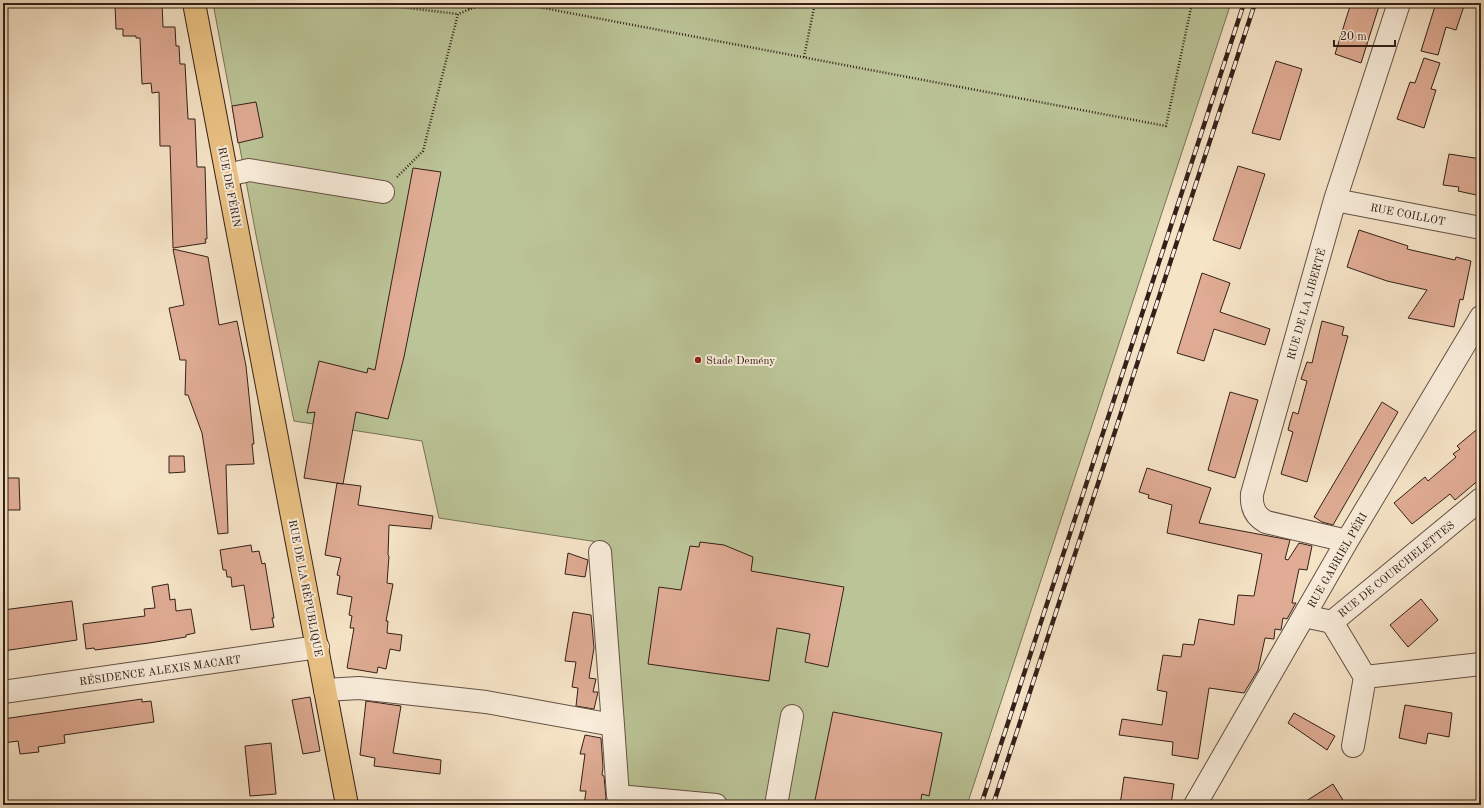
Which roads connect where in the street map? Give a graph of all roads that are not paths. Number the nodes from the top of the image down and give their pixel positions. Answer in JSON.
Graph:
{"nodes":[{"id":1,"x":194,"y":3,"type":"edge"},
{"id":2,"x":1399,"y":3,"type":"edge"},
{"id":3,"x":228,"y":175,"type":"junction"},
{"id":4,"x":383,"y":192,"type":"road end"},
{"id":5,"x":1335,"y":200,"type":"junction"},
{"id":6,"x":1481,"y":228,"type":"edge"},
{"id":7,"x":1481,"y":317,"type":"edge"},
{"id":8,"x":265,"y":372,"type":"joint"},
{"id":9,"x":1481,"y":499,"type":"edge"},
{"id":10,"x":1347,"y":541,"type":"junction"},
{"id":11,"x":600,"y":552,"type":"dead end"},
{"id":12,"x":1304,"y":616,"type":"junction"},
{"id":13,"x":1332,"y":622,"type":"junction"},
{"id":14,"x":318,"y":647,"type":"junction"},
{"id":15,"x":1481,"y":664,"type":"edge"},
{"id":16,"x":1366,"y":678,"type":"junction"},
{"id":17,"x":325,"y":690,"type":"junction"},
{"id":18,"x":3,"y":692,"type":"edge"},
{"id":19,"x":792,"y":716,"type":"dead end"},
{"id":20,"x":613,"y":725,"type":"junction"},
{"id":21,"x":1352,"y":746,"type":"dead end"},
{"id":22,"x":346,"y":805,"type":"edge"},
{"id":23,"x":716,"y":805,"type":"edge"},
{"id":24,"x":776,"y":805,"type":"edge"},
{"id":25,"x":1195,"y":805,"type":"edge"}],
"edges":[{"from":1,"to":3,"type":"main road","name":"RUE DE FÉRIN"},
{"from":2,"to":5,"type":"street","name":"RUE DE LA LIBERTÉ"},
{"from":3,"to":4,"type":"street"},
{"from":3,"to":8,"type":"main road","name":"RUE DE FÉRIN"},
{"from":5,"to":6,"type":"street","name":"RUE COILLOT"},
{"from":5,"to":10,"type":"street","name":"RUE DE LA LIBERTÉ"},
{"from":7,"to":10,"type":"street","name":"RUE GABRIEL PÉRI"},
{"from":8,"to":14,"type":"main road","name":"RUE DE LA RÉPUBLIQUE"},
{"from":9,"to":13,"type":"street","name":"RUE DE COURCHELETTES"},
{"from":10,"to":12,"type":"street","name":"RUE GABRIEL PÉRI"},
{"from":11,"to":20,"type":"street"},
{"from":12,"to":13,"type":"street","name":"RUE DE COURCHELETTES"},
{"from":12,"to":25,"type":"street","name":"RUE GABRIEL PÉRI"},
{"from":13,"to":16,"type":"street"},
{"from":14,"to":17,"type":"main road","name":"RUE DE LA RÉPUBLIQUE"},
{"from":14,"to":18,"type":"street","name":"RÉSIDENCE ALEXIS MACART"},
{"from":15,"to":16,"type":"street"},
{"from":16,"to":21,"type":"street"},
{"from":17,"to":20,"type":"street"},
{"from":17,"to":22,"type":"main road","name":"RUE DE LA RÉPUBLIQUE"},
{"from":19,"to":24,"type":"street"},
{"from":20,"to":23,"type":"street"}]}
